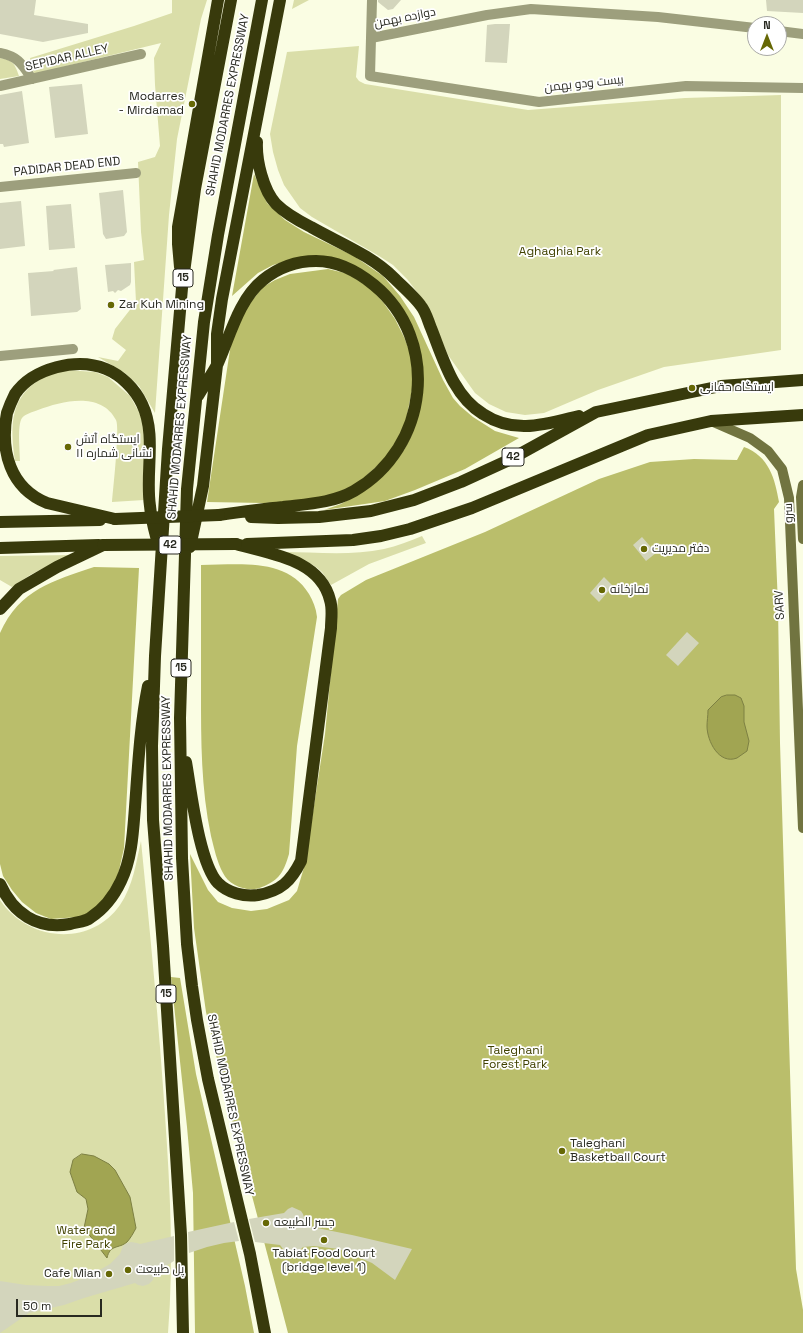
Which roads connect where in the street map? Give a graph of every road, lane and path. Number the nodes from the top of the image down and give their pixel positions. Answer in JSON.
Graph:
{"nodes":[{"id":1,"x":218,"y":0,"type":"edge"},
{"id":2,"x":231,"y":0,"type":"edge"},
{"id":3,"x":262,"y":0,"type":"edge"},
{"id":4,"x":280,"y":0,"type":"edge"},
{"id":5,"x":372,"y":0,"type":"edge"},
{"id":6,"x":747,"y":27,"type":"edge"},
{"id":7,"x":787,"y":32,"type":"edge"},
{"id":8,"x":803,"y":34,"type":"edge"},
{"id":9,"x":371,"y":38,"type":"junction"},
{"id":10,"x":0,"y":53,"type":"edge"},
{"id":11,"x":141,"y":54,"type":"dead end"},
{"id":12,"x":32,"y":79,"type":"junction"},
{"id":13,"x":0,"y":86,"type":"edge"},
{"id":14,"x":803,"y":88,"type":"edge"},
{"id":15,"x":260,"y":104,"type":"junction"},
{"id":16,"x":136,"y":173,"type":"dead end"},
{"id":17,"x":0,"y":187,"type":"edge"},
{"id":18,"x":182,"y":288,"type":"junction"},
{"id":19,"x":73,"y":349,"type":"dead end"},
{"id":20,"x":0,"y":356,"type":"edge"},
{"id":21,"x":217,"y":365,"type":"junction"},
{"id":22,"x":803,"y":380,"type":"edge"},
{"id":23,"x":196,"y":399,"type":"junction"},
{"id":24,"x":596,"y":412,"type":"junction"},
{"id":25,"x":803,"y":415,"type":"edge"},
{"id":26,"x":711,"y":421,"type":"junction"},
{"id":27,"x":803,"y":485,"type":"edge"},
{"id":28,"x":219,"y":515,"type":"junction"},
{"id":29,"x":115,"y":519,"type":"junction"},
{"id":30,"x":0,"y":522,"type":"edge"},
{"id":31,"x":803,"y":539,"type":"edge"},
{"id":32,"x":236,"y":544,"type":"junction"},
{"id":33,"x":103,"y":545,"type":"junction"},
{"id":34,"x":0,"y":548,"type":"edge"},
{"id":35,"x":162,"y":559,"type":"junction"},
{"id":36,"x":184,"y":577,"type":"junction"},
{"id":37,"x":0,"y":609,"type":"edge"},
{"id":38,"x":154,"y":656,"type":"junction"},
{"id":39,"x":180,"y":718,"type":"junction"},
{"id":40,"x":803,"y":828,"type":"edge"},
{"id":41,"x":0,"y":884,"type":"edge"},
{"id":42,"x":183,"y":1333,"type":"edge"},
{"id":43,"x":265,"y":1333,"type":"edge"}],
"edges":[{"from":1,"to":18,"type":"highway"},
{"from":2,"to":18,"type":"highway","name":"SHAHID MODARRES EXPRESSWAY","number":"15"},
{"from":3,"to":23,"type":"highway","name":"SHAHID MODARRES EXPRESSWAY","number":"15"},
{"from":4,"to":15,"type":"highway"},
{"from":5,"to":9,"type":"street"},
{"from":6,"to":9,"type":"street","name":"دوازده بهمن"},
{"from":7,"to":8,"type":"street"},
{"from":9,"to":14,"type":"street","name":"بیست ودو بهمن"},
{"from":10,"to":12,"type":"street"},
{"from":11,"to":12,"type":"street","name":"SEPIDAR ALLEY"},
{"from":12,"to":13,"type":"street","name":"SEPIDAR ALLEY"},
{"from":15,"to":21,"type":"highway"},
{"from":15,"to":24,"type":"highway"},
{"from":16,"to":17,"type":"street","name":"PADIDAR DEAD END"},
{"from":18,"to":35,"type":"highway","name":"SHAHID MODARRES EXPRESSWAY","number":"15"},
{"from":19,"to":20,"type":"street"},
{"from":21,"to":23,"type":"highway"},
{"from":21,"to":28,"type":"highway"},
{"from":21,"to":36,"type":"highway"},
{"from":22,"to":24,"type":"highway","number":"42"},
{"from":23,"to":36,"type":"highway","name":"SHAHID MODARRES EXPRESSWAY","number":"15"},
{"from":24,"to":28,"type":"highway","number":"42"},
{"from":25,"to":26,"type":"highway","number":"42"},
{"from":26,"to":32,"type":"highway","number":"42"},
{"from":26,"to":40,"type":"street","name":"SARV"},
{"from":27,"to":31,"type":"street","name":"سرو"},
{"from":28,"to":29,"type":"highway","number":"42","bridge":true},
{"from":29,"to":30,"type":"highway","number":"42"},
{"from":29,"to":35,"type":"highway"},
{"from":32,"to":33,"type":"highway","number":"42","bridge":true},
{"from":32,"to":39,"type":"highway"},
{"from":33,"to":34,"type":"highway","number":"42"},
{"from":33,"to":37,"type":"highway"},
{"from":35,"to":38,"type":"highway","name":"SHAHID MODARRES EXPRESSWAY","number":"15"},
{"from":36,"to":39,"type":"highway","name":"SHAHID MODARRES EXPRESSWAY","number":"15"},
{"from":38,"to":41,"type":"highway"},
{"from":38,"to":42,"type":"highway","name":"SHAHID MODARRES EXPRESSWAY","number":"15"},
{"from":39,"to":43,"type":"highway","name":"SHAHID MODARRES EXPRESSWAY","number":"15"}]}
